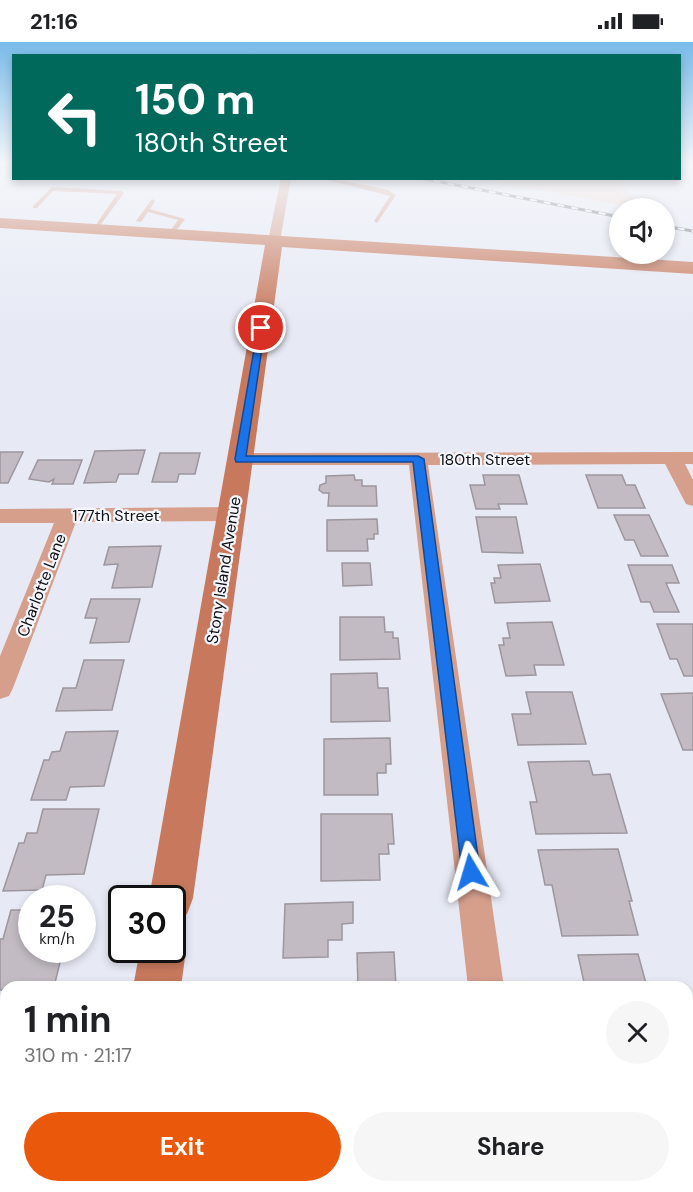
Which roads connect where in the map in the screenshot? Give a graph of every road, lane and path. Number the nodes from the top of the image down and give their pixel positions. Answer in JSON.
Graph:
{"nodes":[{"id":1,"x":105,"y":217,"type":"edge"},
{"id":2,"x":142,"y":217,"type":"edge"},
{"id":3,"x":173,"y":217,"type":"edge"},
{"id":4,"x":279,"y":217,"type":"edge"},
{"id":5,"x":380,"y":217,"type":"edge"},
{"id":6,"x":139,"y":221,"type":"dead end"},
{"id":7,"x":377,"y":221,"type":"dead end"},
{"id":8,"x":0,"y":223,"type":"edge"},
{"id":9,"x":96,"y":229,"type":"junction"},
{"id":10,"x":171,"y":234,"type":"junction"},
{"id":11,"x":274,"y":241,"type":"junction"},
{"id":12,"x":693,"y":268,"type":"edge"},
{"id":13,"x":672,"y":458,"type":"junction"},
{"id":14,"x":693,"y":458,"type":"edge"},
{"id":15,"x":240,"y":459,"type":"junction"},
{"id":16,"x":418,"y":459,"type":"junction"},
{"id":17,"x":693,"y":499,"type":"edge"},
{"id":18,"x":231,"y":514,"type":"junction"},
{"id":19,"x":68,"y":515,"type":"junction"},
{"id":20,"x":0,"y":516,"type":"edge"},
{"id":21,"x":0,"y":688,"type":"edge"},
{"id":22,"x":173,"y":885,"type":"edge"},
{"id":23,"x":161,"y":963,"type":"edge"},
{"id":24,"x":158,"y":981,"type":"edge"},
{"id":25,"x":485,"y":981,"type":"edge"}],
"edges":[{"from":1,"to":9,"type":"lane"},
{"from":2,"to":6,"type":"lane"},
{"from":3,"to":10,"type":"lane"},
{"from":4,"to":11,"type":"street"},
{"from":5,"to":7,"type":"lane"},
{"from":8,"to":9,"type":"street"},
{"from":9,"to":10,"type":"street"},
{"from":10,"to":11,"type":"street"},
{"from":11,"to":12,"type":"street"},
{"from":11,"to":15,"type":"street","name":"Stony Island Avenue"},
{"from":13,"to":14,"type":"street","name":"180th Street"},
{"from":13,"to":16,"type":"street","name":"180th Street"},
{"from":13,"to":17,"type":"street"},
{"from":15,"to":16,"type":"street","name":"180th Street"},
{"from":15,"to":18,"type":"street","name":"Stony Island Avenue"},
{"from":16,"to":25,"type":"street"},
{"from":18,"to":19,"type":"street","name":"177th Street"},
{"from":18,"to":22,"type":"street","name":"Stony Island Avenue"},
{"from":19,"to":20,"type":"street","name":"177th Street"},
{"from":19,"to":21,"type":"street","name":"Charlotte Lane"},
{"from":23,"to":24,"type":"street"}]}
